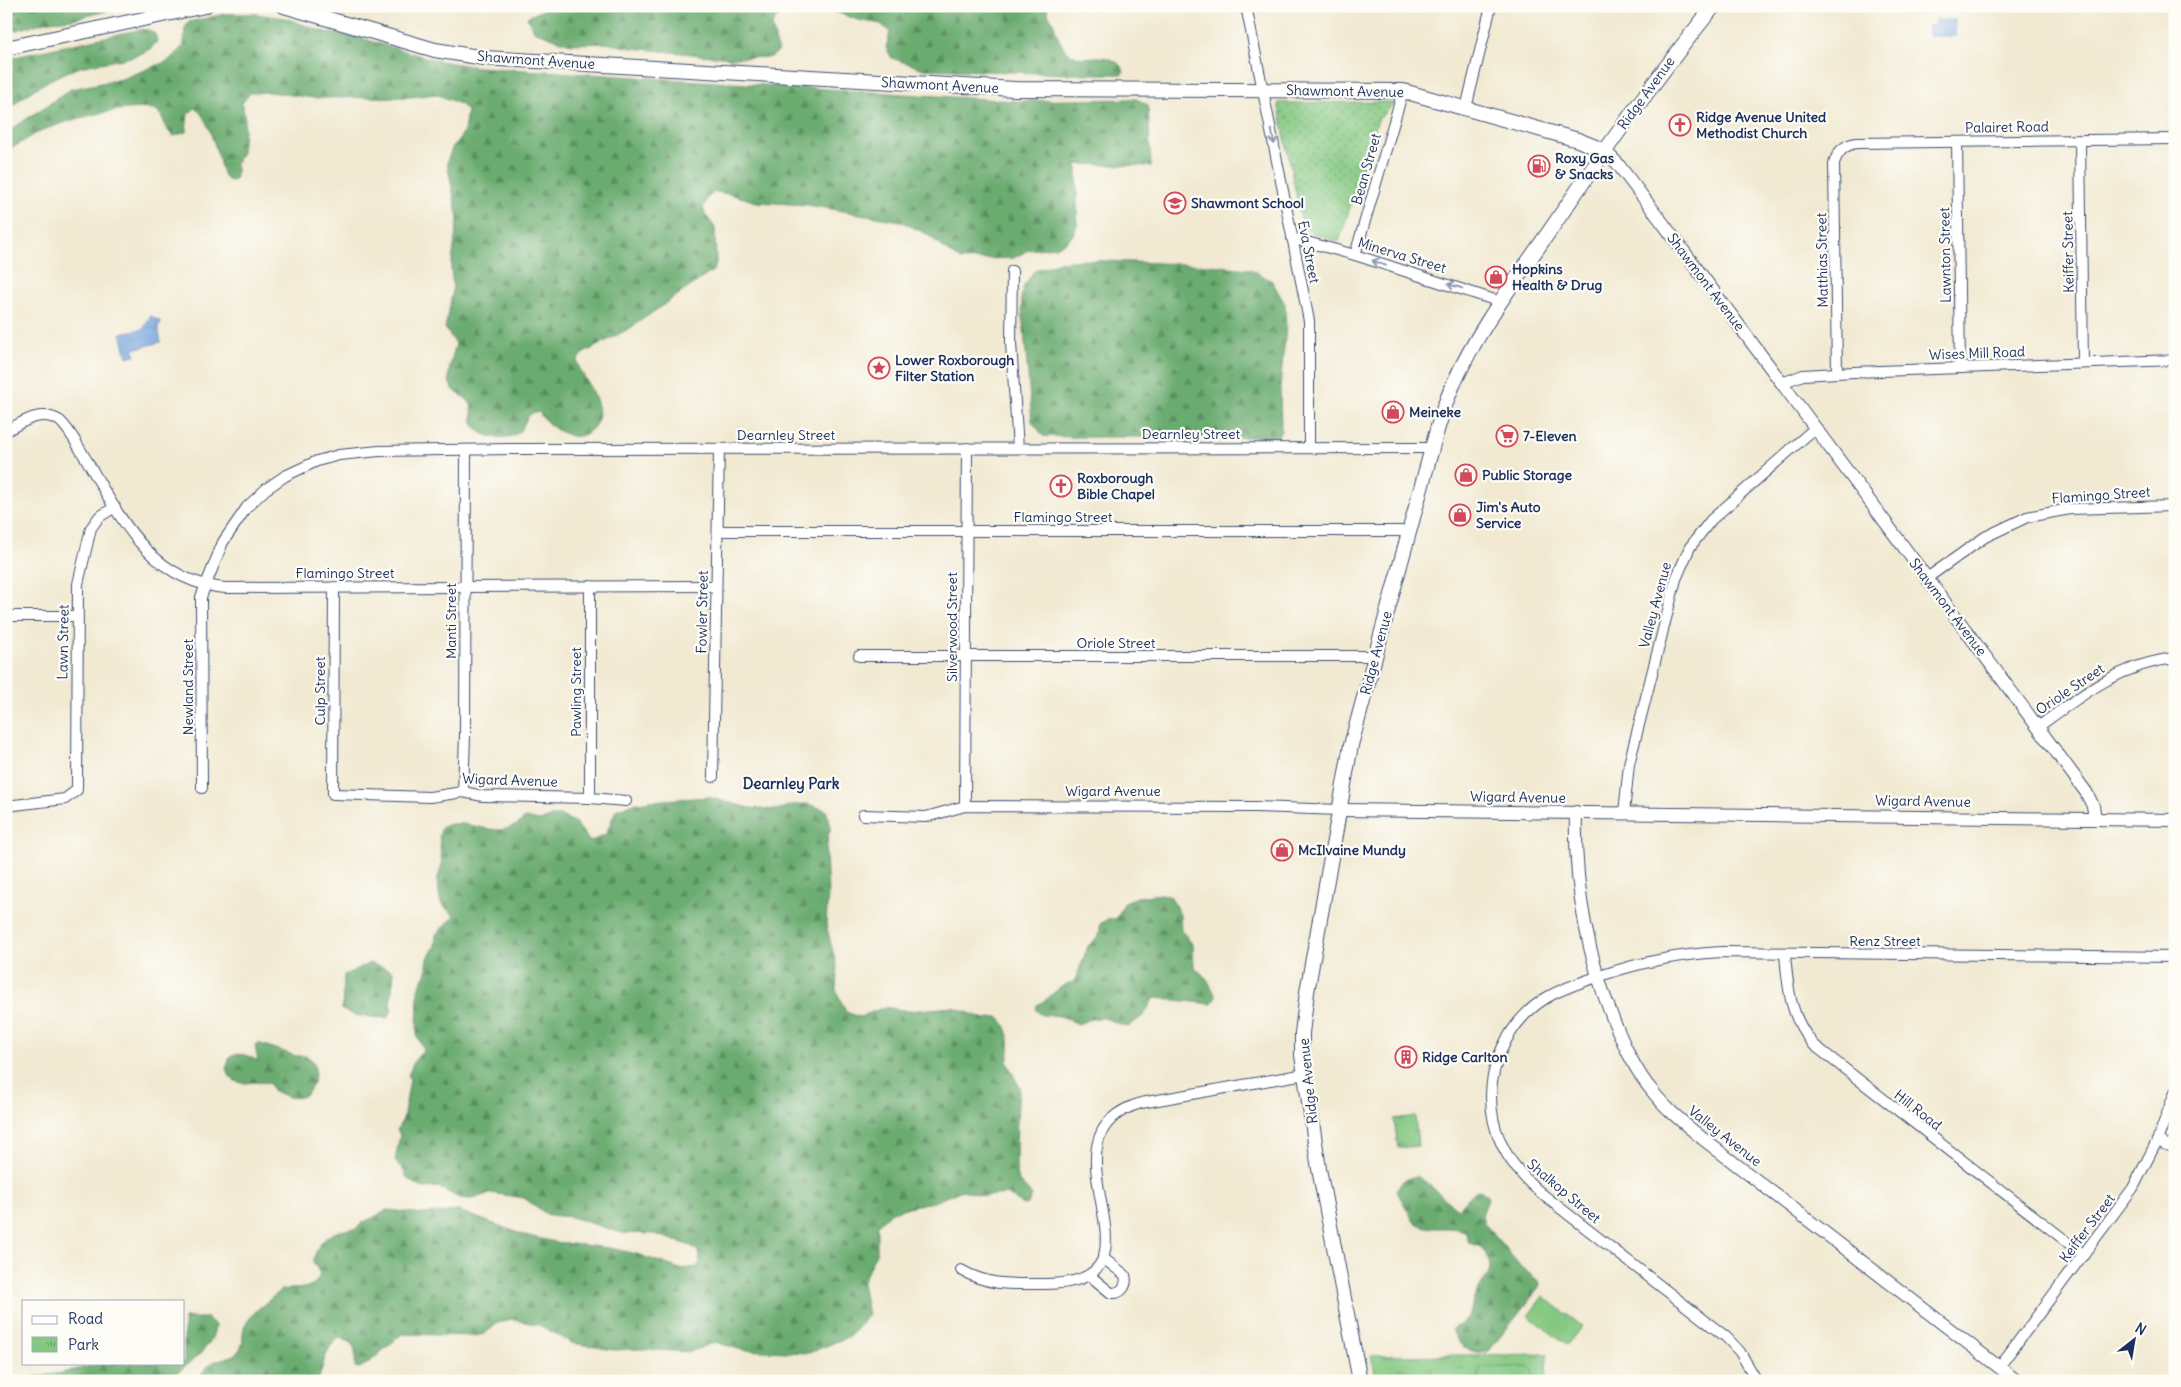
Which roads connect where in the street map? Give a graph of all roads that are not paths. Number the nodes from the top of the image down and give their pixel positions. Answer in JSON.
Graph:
{"nodes":[{"id":1,"x":205,"y":6,"type":"edge"},
{"id":2,"x":284,"y":6,"type":"edge"},
{"id":3,"x":1246,"y":6,"type":"edge"},
{"id":4,"x":1491,"y":6,"type":"edge"},
{"id":5,"x":1714,"y":6,"type":"edge"},
{"id":6,"x":6,"y":48,"type":"edge"},
{"id":7,"x":1263,"y":89,"type":"junction"},
{"id":8,"x":1403,"y":90,"type":"junction"},
{"id":9,"x":1466,"y":108,"type":"junction"},
{"id":10,"x":2175,"y":139,"type":"edge"},
{"id":11,"x":2080,"y":140,"type":"junction"},
{"id":12,"x":1957,"y":142,"type":"junction"},
{"id":13,"x":1842,"y":148,"type":"joint"},
{"id":14,"x":1605,"y":151,"type":"junction"},
{"id":15,"x":1292,"y":238,"type":"junction"},
{"id":16,"x":1355,"y":254,"type":"junction"},
{"id":17,"x":1012,"y":271,"type":"dead end"},
{"id":18,"x":1501,"y":302,"type":"junction"},
{"id":19,"x":2175,"y":360,"type":"edge"},
{"id":20,"x":2083,"y":363,"type":"junction"},
{"id":21,"x":1960,"y":368,"type":"junction"},
{"id":22,"x":1837,"y":374,"type":"junction"},
{"id":23,"x":1782,"y":383,"type":"junction"},
{"id":24,"x":1815,"y":428,"type":"junction"},
{"id":25,"x":6,"y":431,"type":"edge"},
{"id":26,"x":1308,"y":447,"type":"junction"},
{"id":27,"x":967,"y":448,"type":"junction"},
{"id":28,"x":1018,"y":448,"type":"junction"},
{"id":29,"x":1432,"y":448,"type":"junction"},
{"id":30,"x":718,"y":449,"type":"junction"},
{"id":31,"x":466,"y":450,"type":"junction"},
{"id":32,"x":2175,"y":506,"type":"edge"},
{"id":33,"x":115,"y":507,"type":"junction"},
{"id":34,"x":718,"y":531,"type":"junction"},
{"id":35,"x":1409,"y":531,"type":"junction"},
{"id":36,"x":967,"y":532,"type":"junction"},
{"id":37,"x":1927,"y":578,"type":"junction"},
{"id":38,"x":205,"y":586,"type":"junction"},
{"id":39,"x":465,"y":586,"type":"junction"},
{"id":40,"x":590,"y":586,"type":"junction"},
{"id":41,"x":716,"y":586,"type":"junction"},
{"id":42,"x":334,"y":587,"type":"junction"},
{"id":43,"x":6,"y":616,"type":"edge"},
{"id":44,"x":77,"y":616,"type":"junction"},
{"id":45,"x":859,"y":656,"type":"dead end"},
{"id":46,"x":1374,"y":656,"type":"junction"},
{"id":47,"x":966,"y":657,"type":"junction"},
{"id":48,"x":2175,"y":658,"type":"edge"},
{"id":49,"x":2038,"y":726,"type":"junction"},
{"id":50,"x":713,"y":776,"type":"dead end"},
{"id":51,"x":202,"y":788,"type":"dead end"},
{"id":52,"x":463,"y":792,"type":"junction"},
{"id":53,"x":333,"y":794,"type":"joint"},
{"id":54,"x":590,"y":798,"type":"junction"},
{"id":55,"x":626,"y":801,"type":"dead end"},
{"id":56,"x":6,"y":806,"type":"edge"},
{"id":57,"x":965,"y":806,"type":"junction"},
{"id":58,"x":1340,"y":810,"type":"junction"},
{"id":59,"x":1576,"y":812,"type":"junction"},
{"id":60,"x":1624,"y":813,"type":"junction"},
{"id":61,"x":863,"y":815,"type":"dead end"},
{"id":62,"x":2095,"y":818,"type":"junction"},
{"id":63,"x":2175,"y":820,"type":"edge"},
{"id":64,"x":1786,"y":954,"type":"junction"},
{"id":65,"x":2175,"y":957,"type":"edge"},
{"id":66,"x":1597,"y":977,"type":"junction"},
{"id":67,"x":1305,"y":1074,"type":"junction"},
{"id":68,"x":2175,"y":1092,"type":"edge"},
{"id":69,"x":2157,"y":1141,"type":"junction"},
{"id":70,"x":2175,"y":1148,"type":"edge"},
{"id":71,"x":2084,"y":1255,"type":"junction"},
{"id":72,"x":1103,"y":1258,"type":"junction"},
{"id":73,"x":961,"y":1270,"type":"dead end"},
{"id":74,"x":1089,"y":1275,"type":"junction"},
{"id":75,"x":1998,"y":1367,"type":"junction"},
{"id":76,"x":1360,"y":1381,"type":"edge"},
{"id":77,"x":1757,"y":1381,"type":"edge"},
{"id":78,"x":2017,"y":1381,"type":"edge"}],
"edges":[{"from":1,"to":6,"type":"main road"},
{"from":2,"to":7,"type":"main road","name":"Shawmont Avenue"},
{"from":3,"to":7,"type":"street","name":"Eva Street"},
{"from":4,"to":9,"type":"street"},
{"from":5,"to":14,"type":"main road","name":"Ridge Avenue"},
{"from":7,"to":8,"type":"main road","name":"Shawmont Avenue"},
{"from":7,"to":15,"type":"street","name":"Eva Street","one_way":true},
{"from":8,"to":9,"type":"main road","name":"Shawmont Avenue"},
{"from":8,"to":16,"type":"street","name":"Bean Street"},
{"from":9,"to":14,"type":"main road","name":"Shawmont Avenue"},
{"from":10,"to":11,"type":"street","name":"Palairet Road"},
{"from":11,"to":12,"type":"street","name":"Palairet Road"},
{"from":11,"to":20,"type":"street","name":"Keiffer Street"},
{"from":12,"to":13,"type":"street","name":"Palairet Road"},
{"from":12,"to":21,"type":"street","name":"Lawnton Street"},
{"from":13,"to":22,"type":"street","name":"Matthias Street"},
{"from":14,"to":18,"type":"main road","name":"Ridge Avenue"},
{"from":14,"to":23,"type":"street","name":"Shawmont Avenue"},
{"from":15,"to":16,"type":"street","name":"Minerva Street"},
{"from":15,"to":26,"type":"street","name":"Eva Street"},
{"from":18,"to":16,"type":"street","name":"Minerva Street","one_way":true},
{"from":17,"to":28,"type":"street"},
{"from":18,"to":29,"type":"main road","name":"Ridge Avenue"},
{"from":19,"to":20,"type":"street","name":"Wises Mill Road"},
{"from":20,"to":21,"type":"street","name":"Wises Mill Road"},
{"from":21,"to":22,"type":"street","name":"Wises Mill Road"},
{"from":22,"to":23,"type":"street","name":"Wises Mill Road"},
{"from":23,"to":24,"type":"street","name":"Shawmont Avenue"},
{"from":24,"to":37,"type":"street","name":"Shawmont Avenue"},
{"from":24,"to":60,"type":"street","name":"Valley Avenue"},
{"from":25,"to":33,"type":"street","name":"Flamingo Street"},
{"from":26,"to":28,"type":"street","name":"Dearnley Street"},
{"from":26,"to":29,"type":"street","name":"Dearnley Street"},
{"from":27,"to":28,"type":"street","name":"Dearnley Street"},
{"from":27,"to":30,"type":"street","name":"Dearnley Street"},
{"from":27,"to":36,"type":"street","name":"Silverwood Street"},
{"from":29,"to":35,"type":"main road","name":"Ridge Avenue"},
{"from":30,"to":31,"type":"street","name":"Dearnley Street"},
{"from":30,"to":34,"type":"street","name":"Fowler Street"},
{"from":31,"to":38,"type":"street","name":"Dearnley Street"},
{"from":31,"to":39,"type":"street","name":"Manti Street"},
{"from":32,"to":37,"type":"street","name":"Flamingo Street"},
{"from":33,"to":38,"type":"street","name":"Flamingo Street"},
{"from":33,"to":44,"type":"street","name":"Lawn Street"},
{"from":34,"to":36,"type":"street","name":"Flamingo Street"},
{"from":34,"to":41,"type":"street","name":"Fowler Street"},
{"from":35,"to":36,"type":"street","name":"Flamingo Street"},
{"from":35,"to":46,"type":"main road","name":"Ridge Avenue"},
{"from":36,"to":47,"type":"street","name":"Silverwood Street"},
{"from":37,"to":49,"type":"street","name":"Shawmont Avenue"},
{"from":38,"to":42,"type":"street","name":"Flamingo Street"},
{"from":38,"to":51,"type":"street","name":"Newland Street"},
{"from":39,"to":40,"type":"street","name":"Flamingo Street"},
{"from":39,"to":42,"type":"street","name":"Flamingo Street"},
{"from":39,"to":52,"type":"street","name":"Manti Street"},
{"from":40,"to":41,"type":"street","name":"Flamingo Street"},
{"from":40,"to":54,"type":"street","name":"Pawling Street"},
{"from":41,"to":50,"type":"street","name":"Fowler Street"},
{"from":42,"to":53,"type":"street","name":"Culp Street"},
{"from":43,"to":44,"type":"street"},
{"from":44,"to":56,"type":"street","name":"Lawn Street"},
{"from":45,"to":47,"type":"street","name":"Oriole Street"},
{"from":46,"to":47,"type":"street","name":"Oriole Street"},
{"from":46,"to":58,"type":"main road","name":"Ridge Avenue"},
{"from":47,"to":57,"type":"street","name":"Silverwood Street"},
{"from":48,"to":49,"type":"street","name":"Oriole Street"},
{"from":49,"to":62,"type":"street","name":"Shawmont Avenue"},
{"from":52,"to":53,"type":"street","name":"Wigard Avenue"},
{"from":52,"to":54,"type":"street","name":"Wigard Avenue"},
{"from":54,"to":55,"type":"street","name":"Wigard Avenue"},
{"from":57,"to":58,"type":"street","name":"Wigard Avenue"},
{"from":57,"to":61,"type":"street","name":"Wigard Avenue"},
{"from":58,"to":59,"type":"street","name":"Wigard Avenue"},
{"from":58,"to":67,"type":"main road","name":"Ridge Avenue"},
{"from":59,"to":60,"type":"street","name":"Wigard Avenue"},
{"from":59,"to":66,"type":"street","name":"Valley Avenue"},
{"from":60,"to":62,"type":"street","name":"Wigard Avenue"},
{"from":62,"to":63,"type":"street","name":"Wigard Avenue"},
{"from":64,"to":65,"type":"street","name":"Renz Street"},
{"from":64,"to":66,"type":"street","name":"Renz Street"},
{"from":64,"to":71,"type":"street","name":"Hill Road"},
{"from":66,"to":75,"type":"street","name":"Valley Avenue"},
{"from":66,"to":77,"type":"street","name":"Shalkop Street"},
{"from":67,"to":72,"type":"street"},
{"from":67,"to":76,"type":"main road","name":"Ridge Avenue"},
{"from":68,"to":69,"type":"street","name":"Keiffer Street"},
{"from":69,"to":70,"type":"street"},
{"from":69,"to":71,"type":"street","name":"Keiffer Street"},
{"from":71,"to":75,"type":"street","name":"Keiffer Street"},
{"from":72,"to":74,"type":"street"},
{"from":72,"to":74,"type":"street"},
{"from":73,"to":74,"type":"street"},
{"from":75,"to":78,"type":"street","name":"Valley Avenue"}]}
